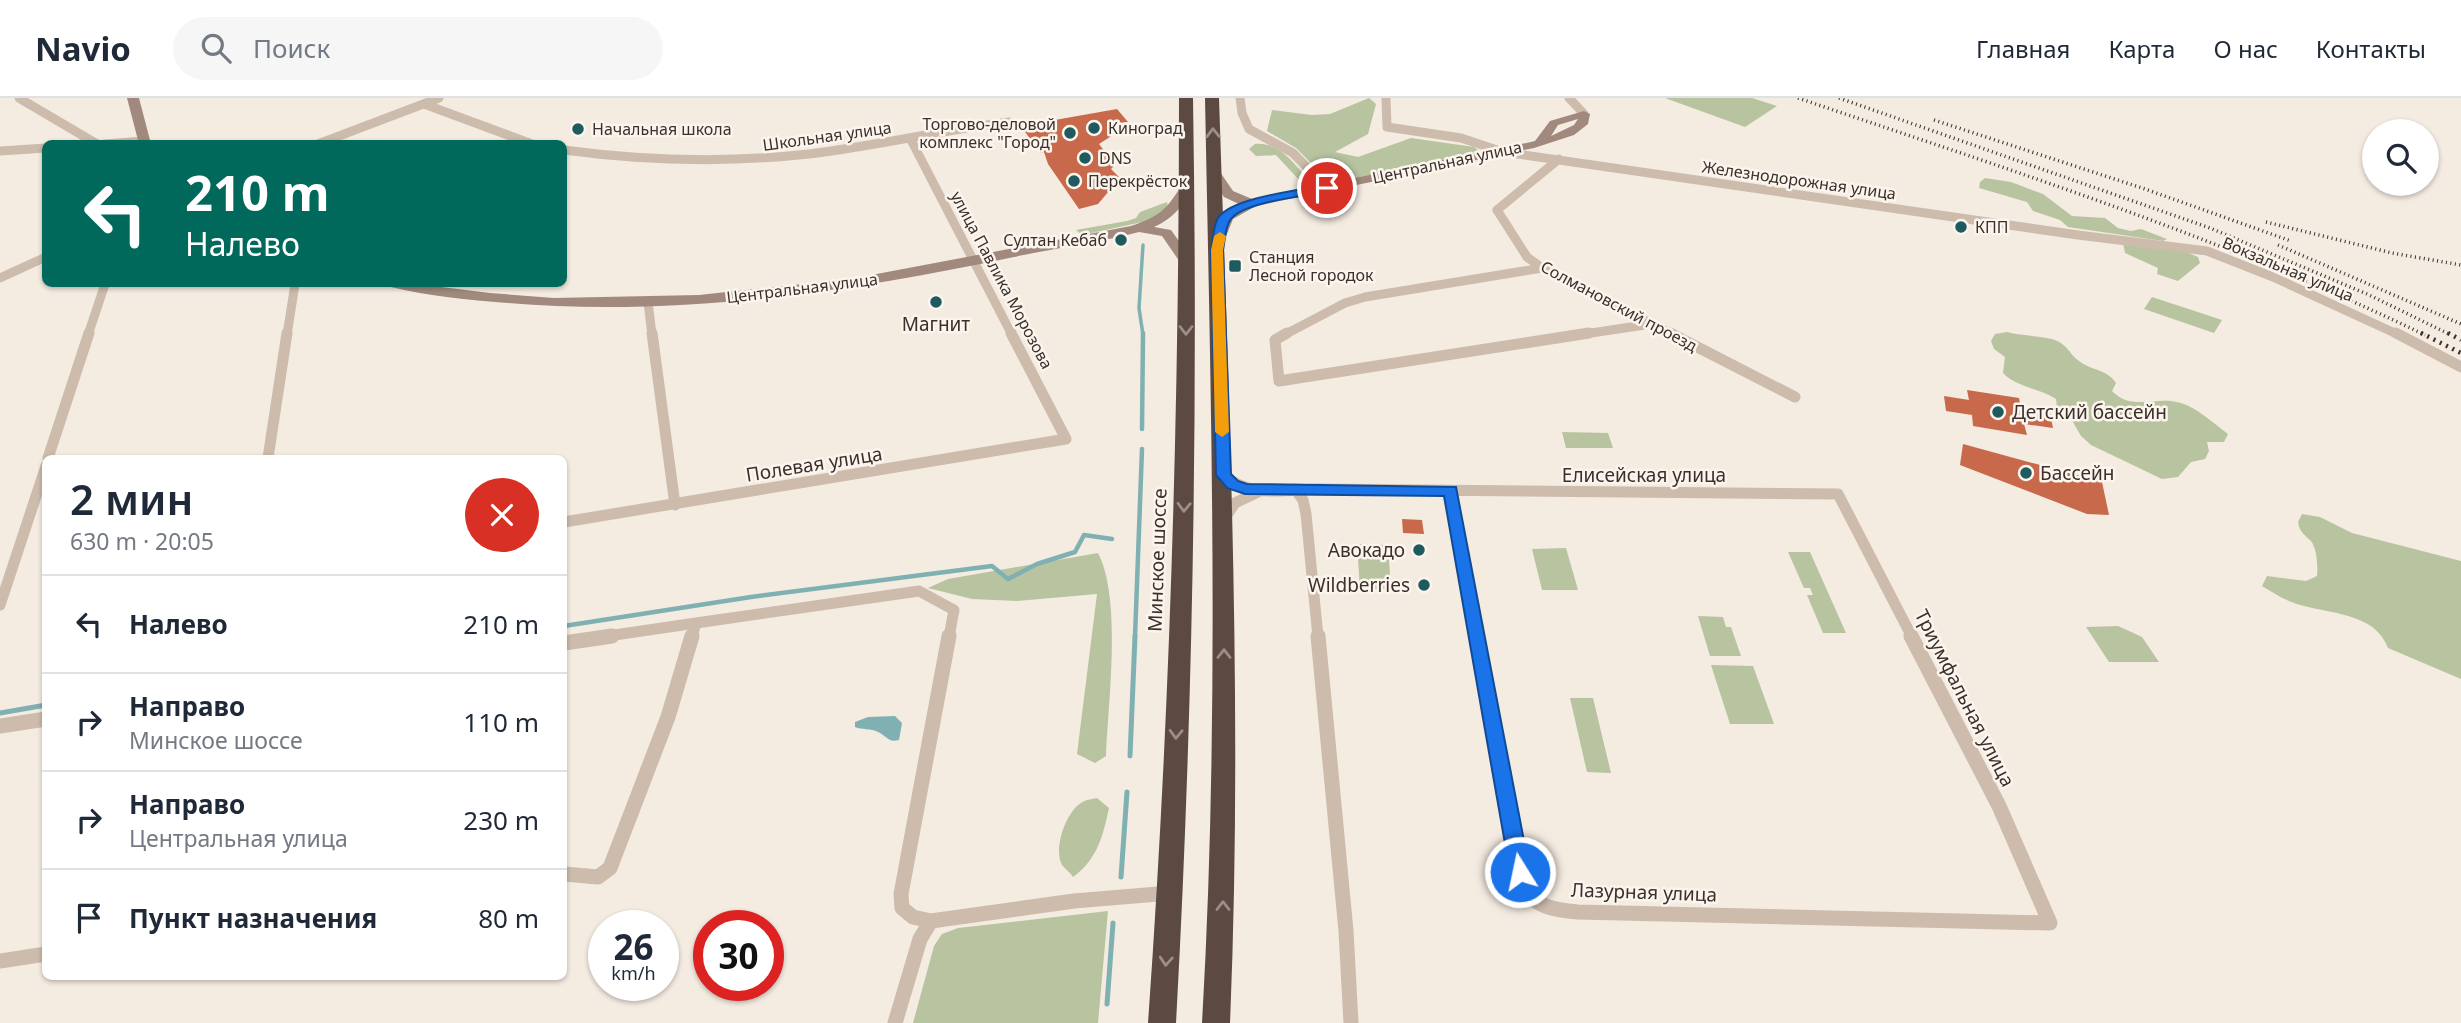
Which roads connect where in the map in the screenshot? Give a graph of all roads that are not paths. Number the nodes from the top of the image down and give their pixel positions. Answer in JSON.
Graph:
{"nodes":[{"id":1,"x":19,"y":98,"type":"edge"},
{"id":2,"x":133,"y":98,"type":"edge"},
{"id":3,"x":439,"y":98,"type":"edge"},
{"id":4,"x":1186,"y":98,"type":"edge"},
{"id":5,"x":1212,"y":98,"type":"edge"},
{"id":6,"x":1240,"y":98,"type":"edge"},
{"id":7,"x":1386,"y":98,"type":"edge"},
{"id":8,"x":1569,"y":98,"type":"edge"},
{"id":9,"x":424,"y":104,"type":"junction"},
{"id":10,"x":1584,"y":114,"type":"joint"},
{"id":11,"x":1009,"y":122,"type":"dead end"},
{"id":12,"x":910,"y":138,"type":"junction"},
{"id":13,"x":90,"y":140,"type":"edge"},
{"id":14,"x":144,"y":140,"type":"edge"},
{"id":15,"x":329,"y":140,"type":"edge"},
{"id":16,"x":521,"y":140,"type":"edge"},
{"id":17,"x":42,"y":148,"type":"edge"},
{"id":18,"x":567,"y":150,"type":"edge"},
{"id":19,"x":0,"y":151,"type":"edge"},
{"id":20,"x":1503,"y":152,"type":"junction"},
{"id":21,"x":1559,"y":159,"type":"junction"},
{"id":22,"x":1214,"y":173,"type":"junction"},
{"id":23,"x":1187,"y":186,"type":"junction"},
{"id":24,"x":1327,"y":188,"type":"junction"},
{"id":25,"x":1252,"y":203,"type":"junction"},
{"id":26,"x":1128,"y":230,"type":"junction"},
{"id":27,"x":2091,"y":237,"type":"joint"},
{"id":28,"x":1217,"y":250,"type":"junction"},
{"id":29,"x":42,"y":259,"type":"edge"},
{"id":30,"x":973,"y":262,"type":"junction"},
{"id":31,"x":1186,"y":262,"type":"junction"},
{"id":32,"x":1542,"y":268,"type":"junction"},
{"id":33,"x":0,"y":278,"type":"edge"},
{"id":34,"x":105,"y":287,"type":"edge"},
{"id":35,"x":295,"y":287,"type":"edge"},
{"id":36,"x":414,"y":287,"type":"edge"},
{"id":37,"x":648,"y":302,"type":"junction"},
{"id":38,"x":1651,"y":324,"type":"junction"},
{"id":39,"x":2461,"y":367,"type":"edge"},
{"id":40,"x":1795,"y":397,"type":"dead end"},
{"id":41,"x":1067,"y":436,"type":"joint"},
{"id":42,"x":49,"y":455,"type":"edge"},
{"id":43,"x":268,"y":455,"type":"edge"},
{"id":44,"x":1224,"y":475,"type":"junction"},
{"id":45,"x":42,"y":478,"type":"edge"},
{"id":46,"x":1295,"y":489,"type":"junction"},
{"id":47,"x":1265,"y":490,"type":"junction"},
{"id":48,"x":1450,"y":491,"type":"junction"},
{"id":49,"x":1838,"y":494,"type":"joint"},
{"id":50,"x":675,"y":505,"type":"junction"},
{"id":51,"x":1224,"y":518,"type":"junction"},
{"id":52,"x":567,"y":522,"type":"edge"},
{"id":53,"x":0,"y":605,"type":"edge"},
{"id":54,"x":696,"y":623,"type":"junction"},
{"id":55,"x":567,"y":643,"type":"edge"},
{"id":56,"x":42,"y":720,"type":"edge"},
{"id":57,"x":0,"y":726,"type":"edge"},
{"id":58,"x":567,"y":874,"type":"edge"},
{"id":59,"x":591,"y":877,"type":"joint"},
{"id":60,"x":1171,"y":893,"type":"junction"},
{"id":61,"x":931,"y":921,"type":"junction"},
{"id":62,"x":2050,"y":923,"type":"joint"},
{"id":63,"x":42,"y":955,"type":"edge"},
{"id":64,"x":0,"y":961,"type":"edge"},
{"id":65,"x":895,"y":1023,"type":"edge"},
{"id":66,"x":1162,"y":1023,"type":"edge"},
{"id":67,"x":1216,"y":1023,"type":"edge"},
{"id":68,"x":1351,"y":1023,"type":"edge"}],
"edges":[{"from":1,"to":13,"type":"street"},
{"from":2,"to":14,"type":"street"},
{"from":3,"to":9,"type":"street"},
{"from":4,"to":23,"type":"highway","name":"Минское шоссе"},
{"from":22,"to":5,"type":"highway","one_way":true},
{"from":6,"to":24,"type":"street"},
{"from":7,"to":20,"type":"street","name":"Железнодорожная улица"},
{"from":8,"to":10,"type":"street"},
{"from":9,"to":15,"type":"street"},
{"from":9,"to":16,"type":"street"},
{"from":10,"to":20,"type":"street","name":"Центральная улица"},
{"from":11,"to":12,"type":"street","name":"Школьная улица"},
{"from":12,"to":18,"type":"street","name":"Школьная улица"},
{"from":12,"to":30,"type":"street","name":"улица Павлика Морозова"},
{"from":17,"to":19,"type":"street"},
{"from":20,"to":21,"type":"street","name":"Железнодорожная улица"},
{"from":20,"to":24,"type":"street","name":"Центральная улица"},
{"from":21,"to":27,"type":"street","name":"Железнодорожная улица"},
{"from":21,"to":32,"type":"street","name":"Солмановский проезд"},
{"from":22,"to":25,"type":"street"},
{"from":22,"to":28,"type":"highway"},
{"from":23,"to":26,"type":"street","name":"Центральная улица"},
{"from":23,"to":31,"type":"highway","name":"Минское шоссе"},
{"from":24,"to":25,"type":"street","name":"Центральная улица"},
{"from":25,"to":28,"type":"street","name":"Центральная улица"},
{"from":26,"to":30,"type":"street","name":"Центральная улица"},
{"from":26,"to":31,"type":"street"},
{"from":27,"to":39,"type":"street","name":"Вокзальная улица"},
{"from":28,"to":44,"type":"highway"},
{"from":29,"to":33,"type":"street"},
{"from":30,"to":37,"type":"street","name":"Центральная улица"},
{"from":30,"to":41,"type":"street","name":"улица Павлика Морозова"},
{"from":31,"to":60,"type":"highway","name":"Минское шоссе","one_way":true},
{"from":32,"to":38,"type":"street","name":"Солмановский проезд"},
{"from":32,"to":38,"type":"street"},
{"from":34,"to":42,"type":"street"},
{"from":35,"to":43,"type":"street"},
{"from":36,"to":37,"type":"street","name":"Центральная улица"},
{"from":37,"to":50,"type":"street"},
{"from":38,"to":40,"type":"street","name":"Солмановский проезд"},
{"from":41,"to":50,"type":"street","name":"Полевая улица"},
{"from":44,"to":47,"type":"street"},
{"from":44,"to":51,"type":"highway"},
{"from":45,"to":53,"type":"street"},
{"from":46,"to":47,"type":"street","name":"Елисейская улица"},
{"from":46,"to":48,"type":"street","name":"Елисейская улица"},
{"from":46,"to":68,"type":"street"},
{"from":47,"to":51,"type":"street"},
{"from":48,"to":49,"type":"street","name":"Елисейская улица"},
{"from":48,"to":62,"type":"street","name":"Лазурная улица"},
{"from":49,"to":62,"type":"street","name":"Триумфальная улица"},
{"from":50,"to":52,"type":"street","name":"Полевая улица"},
{"from":67,"to":51,"type":"highway","one_way":true},
{"from":54,"to":55,"type":"street"},
{"from":54,"to":59,"type":"street"},
{"from":54,"to":61,"type":"street"},
{"from":56,"to":57,"type":"street"},
{"from":58,"to":59,"type":"street"},
{"from":60,"to":61,"type":"street"},
{"from":60,"to":66,"type":"highway","name":"Минское шоссе","one_way":true},
{"from":61,"to":65,"type":"street"},
{"from":63,"to":64,"type":"street"}]}
